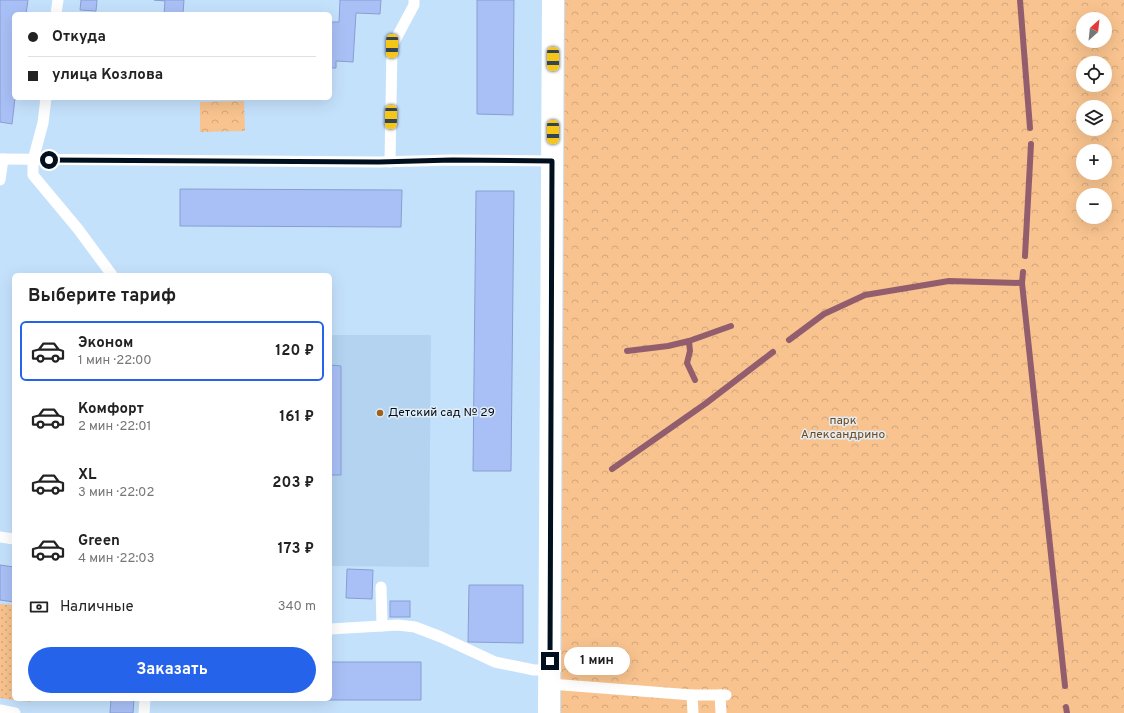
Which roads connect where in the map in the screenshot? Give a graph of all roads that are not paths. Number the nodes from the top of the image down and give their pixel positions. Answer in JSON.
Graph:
{"nodes":[{"id":1,"x":58,"y":0,"type":"edge"},
{"id":2,"x":414,"y":0,"type":"edge"},
{"id":3,"x":553,"y":0,"type":"edge"},
{"id":4,"x":56,"y":12,"type":"edge"},
{"id":5,"x":46,"y":100,"type":"edge"},
{"id":6,"x":1,"y":159,"type":"edge"},
{"id":7,"x":33,"y":160,"type":"junction"},
{"id":8,"x":552,"y":161,"type":"junction"},
{"id":9,"x":390,"y":162,"type":"junction"},
{"id":10,"x":0,"y":180,"type":"edge"},
{"id":11,"x":111,"y":273,"type":"edge"},
{"id":12,"x":0,"y":537,"type":"edge"},
{"id":13,"x":12,"y":539,"type":"edge"},
{"id":14,"x":381,"y":587,"type":"dead end"},
{"id":15,"x":382,"y":626,"type":"junction"},
{"id":16,"x":332,"y":629,"type":"edge"},
{"id":17,"x":550,"y":677,"type":"junction"},
{"id":18,"x":692,"y":694,"type":"junction"},
{"id":19,"x":145,"y":701,"type":"edge"},
{"id":20,"x":0,"y":710,"type":"edge"},
{"id":21,"x":15,"y":713,"type":"edge"},
{"id":22,"x":144,"y":713,"type":"edge"},
{"id":23,"x":550,"y":713,"type":"edge"},
{"id":24,"x":693,"y":713,"type":"edge"},
{"id":25,"x":721,"y":713,"type":"edge"}],
"edges":[{"from":1,"to":4,"type":"lane"},
{"from":2,"to":9,"type":"lane"},
{"from":3,"to":8,"type":"street"},
{"from":5,"to":7,"type":"lane"},
{"from":6,"to":7,"type":"lane"},
{"from":6,"to":10,"type":"lane"},
{"from":7,"to":9,"type":"lane"},
{"from":7,"to":11,"type":"lane"},
{"from":8,"to":9,"type":"lane"},
{"from":8,"to":17,"type":"street"},
{"from":12,"to":13,"type":"lane"},
{"from":14,"to":15,"type":"lane"},
{"from":15,"to":16,"type":"lane"},
{"from":15,"to":17,"type":"lane"},
{"from":17,"to":18,"type":"lane"},
{"from":17,"to":23,"type":"street"},
{"from":18,"to":24,"type":"lane"},
{"from":18,"to":25,"type":"lane"},
{"from":19,"to":22,"type":"lane"},
{"from":20,"to":21,"type":"lane"}]}
